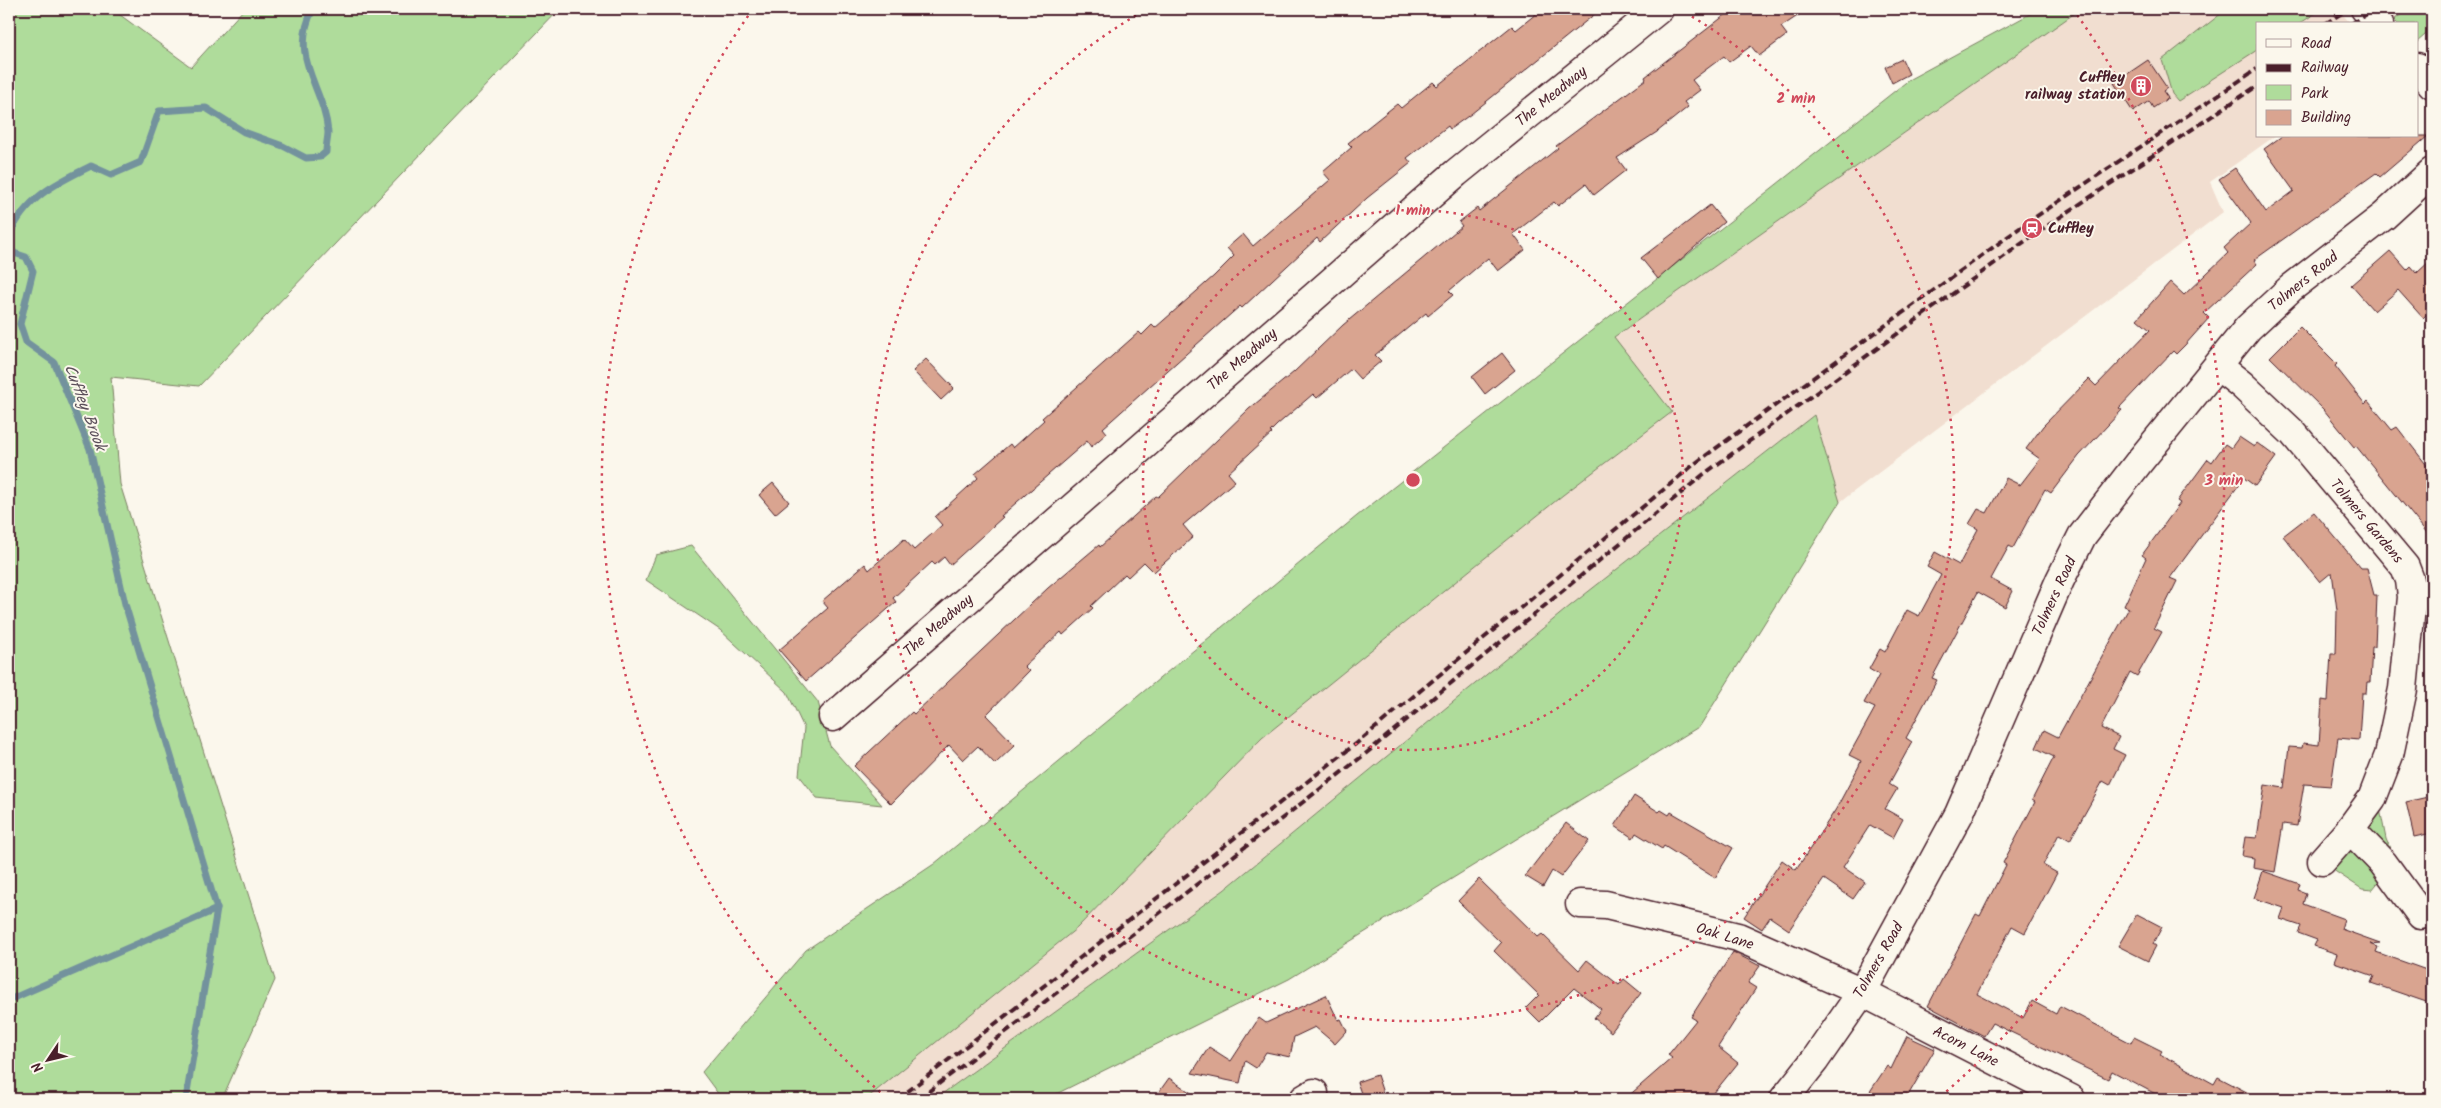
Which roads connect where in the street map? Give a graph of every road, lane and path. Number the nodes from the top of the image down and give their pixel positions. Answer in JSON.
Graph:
{"nodes":[{"id":1,"x":1659,"y":9,"type":"edge"},
{"id":2,"x":2365,"y":9,"type":"edge"},
{"id":3,"x":2376,"y":22,"type":"edge"},
{"id":4,"x":2418,"y":68,"type":"edge"},
{"id":5,"x":2432,"y":84,"type":"edge"},
{"id":6,"x":2432,"y":172,"type":"edge"},
{"id":7,"x":2218,"y":366,"type":"junction"},
{"id":8,"x":833,"y":717,"type":"dead end"},
{"id":9,"x":2350,"y":830,"type":"junction"},
{"id":10,"x":2322,"y":861,"type":"dead end"},
{"id":11,"x":1580,"y":904,"type":"dead end"},
{"id":12,"x":2421,"y":915,"type":"dead end"},
{"id":13,"x":1862,"y":992,"type":"junction"},
{"id":14,"x":1784,"y":1099,"type":"edge"},
{"id":15,"x":2071,"y":1099,"type":"edge"}],
"edges":[{"from":1,"to":8,"type":"street","name":"The Meadway"},
{"from":2,"to":3,"type":"street"},
{"from":4,"to":5,"type":"street"},
{"from":6,"to":7,"type":"street","name":"Tolmers Road"},
{"from":7,"to":9,"type":"street","name":"Tolmers Gardens"},
{"from":7,"to":13,"type":"street","name":"Tolmers Road"},
{"from":9,"to":10,"type":"street","name":"Tolmers Gardens"},
{"from":9,"to":12,"type":"street"},
{"from":11,"to":13,"type":"street","name":"Oak Lane"},
{"from":13,"to":14,"type":"street","name":"Tolmers Road"},
{"from":13,"to":15,"type":"street","name":"Acorn Lane"}]}
